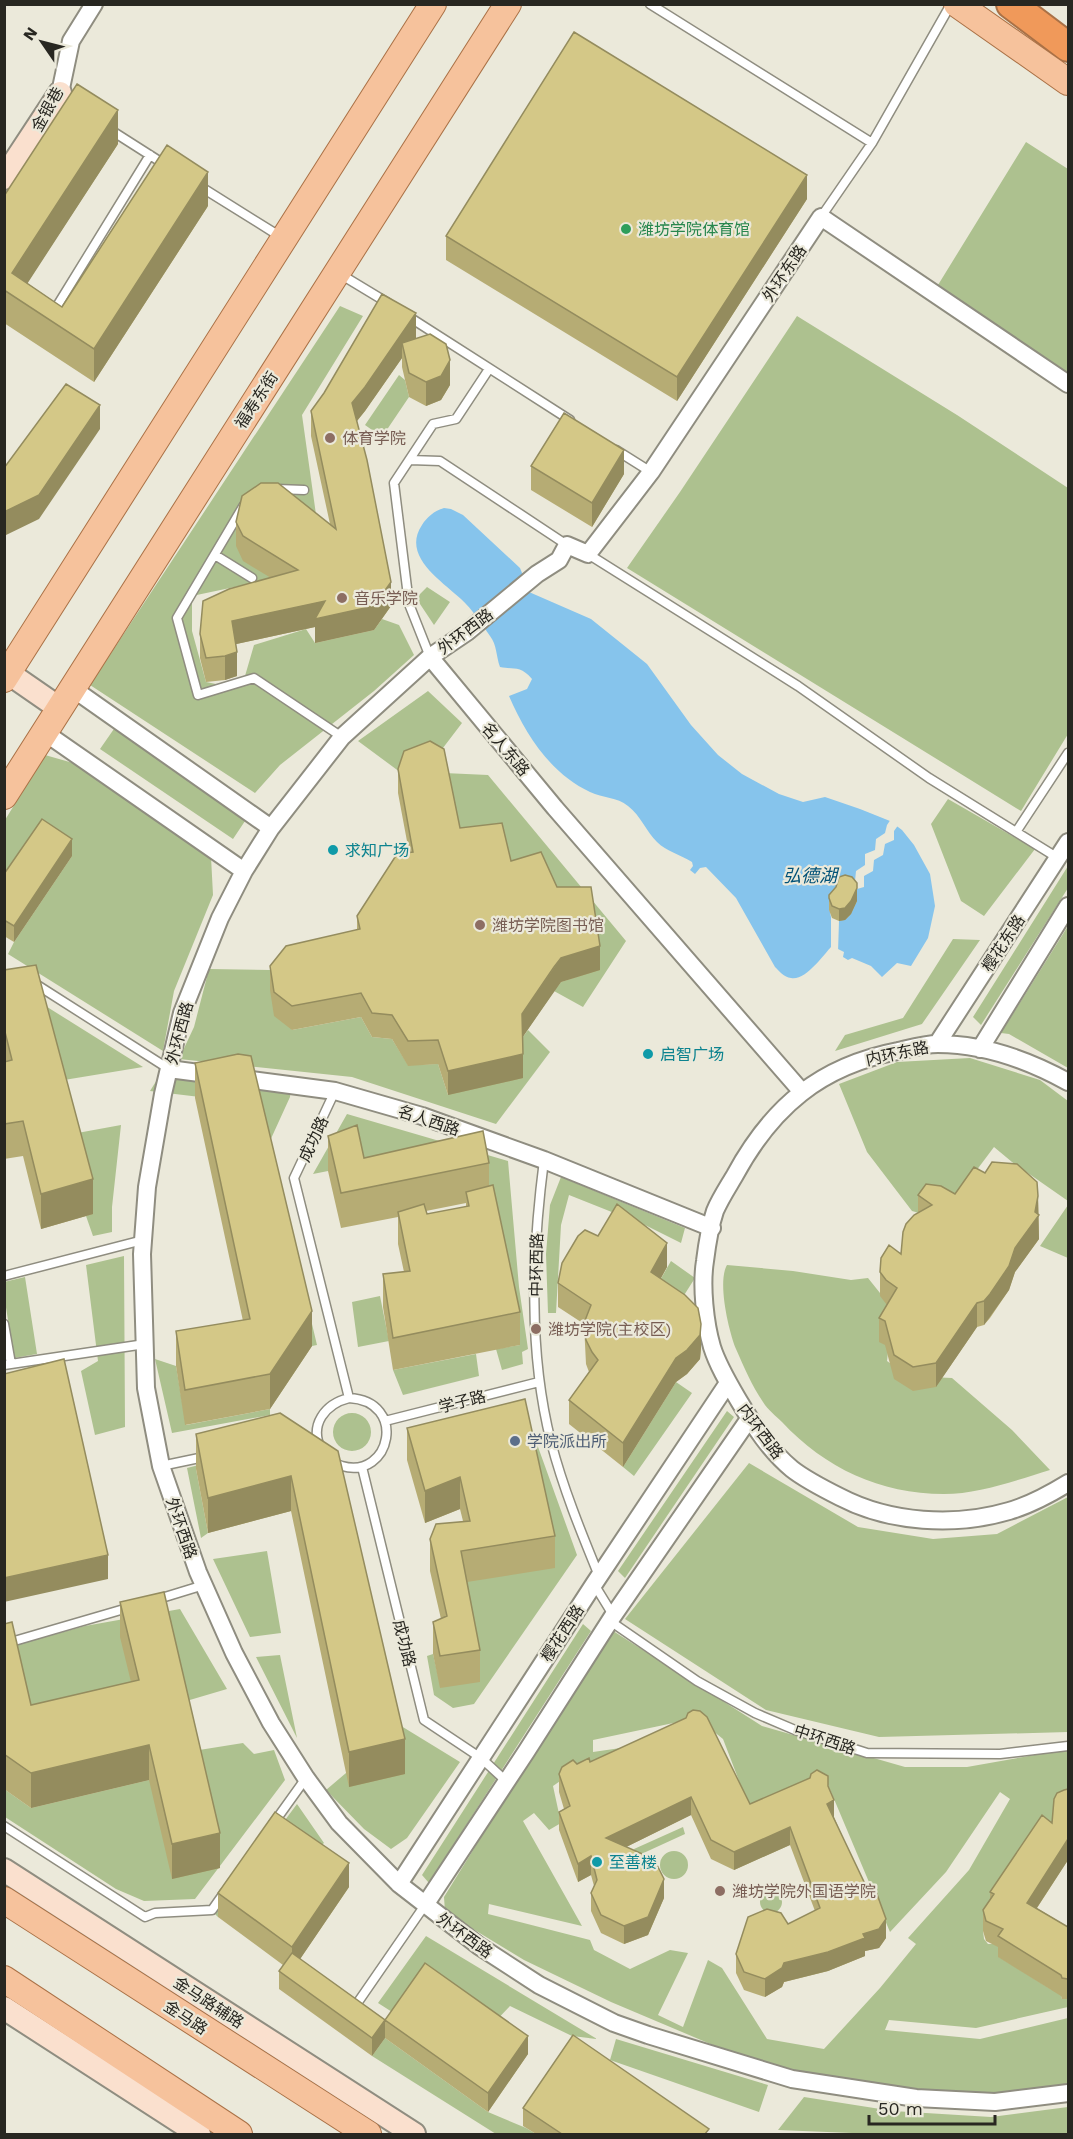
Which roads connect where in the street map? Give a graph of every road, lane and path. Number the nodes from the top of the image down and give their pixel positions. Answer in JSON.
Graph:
{"nodes":[{"id":1,"x":94,"y":4,"type":"edge"},
{"id":2,"x":433,"y":4,"type":"edge"},
{"id":3,"x":508,"y":4,"type":"edge"},
{"id":4,"x":650,"y":4,"type":"edge"},
{"id":5,"x":951,"y":4,"type":"edge"},
{"id":6,"x":957,"y":4,"type":"edge"},
{"id":7,"x":1011,"y":4,"type":"edge"},
{"id":8,"x":1068,"y":46,"type":"edge"},
{"id":9,"x":1068,"y":82,"type":"edge"},
{"id":10,"x":60,"y":93,"type":"joint"},
{"id":11,"x":96,"y":122,"type":"edge"},
{"id":12,"x":872,"y":143,"type":"junction"},
{"id":13,"x":150,"y":155,"type":"junction"},
{"id":14,"x":179,"y":173,"type":"edge"},
{"id":15,"x":4,"y":178,"type":"edge"},
{"id":16,"x":188,"y":179,"type":"edge"},
{"id":17,"x":821,"y":218,"type":"junction"},
{"id":18,"x":284,"y":239,"type":"junction"},
{"id":19,"x":337,"y":273,"type":"junction"},
{"id":20,"x":52,"y":314,"type":"edge"},
{"id":21,"x":489,"y":369,"type":"junction"},
{"id":22,"x":1068,"y":384,"type":"edge"},
{"id":23,"x":574,"y":423,"type":"edge"},
{"id":24,"x":603,"y":442,"type":"edge"},
{"id":25,"x":410,"y":460,"type":"junction"},
{"id":26,"x":651,"y":472,"type":"junction"},
{"id":27,"x":263,"y":489,"type":"edge"},
{"id":28,"x":304,"y":490,"type":"dead end"},
{"id":29,"x":248,"y":498,"type":"edge"},
{"id":30,"x":567,"y":545,"type":"junction"},
{"id":31,"x":588,"y":554,"type":"junction"},
{"id":32,"x":215,"y":555,"type":"junction"},
{"id":33,"x":252,"y":578,"type":"dead end"},
{"id":34,"x":430,"y":657,"type":"junction"},
{"id":35,"x":6,"y":674,"type":"edge"},
{"id":36,"x":65,"y":698,"type":"junction"},
{"id":37,"x":44,"y":732,"type":"junction"},
{"id":38,"x":342,"y":737,"type":"junction"},
{"id":39,"x":1068,"y":753,"type":"edge"},
{"id":40,"x":4,"y":796,"type":"edge"},
{"id":41,"x":271,"y":828,"type":"junction"},
{"id":42,"x":1016,"y":832,"type":"junction"},
{"id":43,"x":1068,"y":842,"type":"edge"},
{"id":44,"x":1058,"y":858,"type":"junction"},
{"id":45,"x":243,"y":871,"type":"junction"},
{"id":46,"x":1068,"y":906,"type":"edge"},
{"id":47,"x":24,"y":986,"type":"edge"},
{"id":48,"x":937,"y":1044,"type":"junction"},
{"id":49,"x":980,"y":1049,"type":"junction"},
{"id":50,"x":169,"y":1069,"type":"junction"},
{"id":51,"x":1068,"y":1082,"type":"edge"},
{"id":52,"x":335,"y":1091,"type":"junction"},
{"id":53,"x":802,"y":1092,"type":"junction"},
{"id":54,"x":750,"y":1147,"type":"joint"},
{"id":55,"x":544,"y":1160,"type":"junction"},
{"id":56,"x":711,"y":1228,"type":"junction"},
{"id":57,"x":143,"y":1240,"type":"junction"},
{"id":58,"x":4,"y":1276,"type":"edge"},
{"id":59,"x":4,"y":1324,"type":"edge"},
{"id":60,"x":144,"y":1344,"type":"junction"},
{"id":61,"x":8,"y":1365,"type":"edge"},
{"id":62,"x":539,"y":1382,"type":"junction"},
{"id":63,"x":728,"y":1383,"type":"junction"},
{"id":64,"x":349,"y":1398,"type":"junction"},
{"id":65,"x":749,"y":1419,"type":"junction"},
{"id":66,"x":385,"y":1421,"type":"junction"},
{"id":67,"x":207,"y":1456,"type":"edge"},
{"id":68,"x":161,"y":1466,"type":"junction"},
{"id":69,"x":362,"y":1467,"type":"junction"},
{"id":70,"x":1068,"y":1483,"type":"edge"},
{"id":71,"x":596,"y":1580,"type":"junction"},
{"id":72,"x":204,"y":1585,"type":"junction"},
{"id":73,"x":148,"y":1602,"type":"edge"},
{"id":74,"x":137,"y":1605,"type":"edge"},
{"id":75,"x":612,"y":1618,"type":"junction"},
{"id":76,"x":4,"y":1644,"type":"edge"},
{"id":77,"x":1068,"y":1746,"type":"edge"},
{"id":78,"x":481,"y":1758,"type":"junction"},
{"id":79,"x":306,"y":1778,"type":"junction"},
{"id":80,"x":506,"y":1781,"type":"junction"},
{"id":81,"x":4,"y":1826,"type":"edge"},
{"id":82,"x":265,"y":1835,"type":"edge"},
{"id":83,"x":4,"y":1869,"type":"edge"},
{"id":84,"x":231,"y":1883,"type":"edge"},
{"id":85,"x":399,"y":1884,"type":"junction"},
{"id":86,"x":4,"y":1900,"type":"edge"},
{"id":87,"x":425,"y":1905,"type":"junction"},
{"id":88,"x":4,"y":1979,"type":"edge"},
{"id":89,"x":356,"y":2005,"type":"edge"},
{"id":90,"x":4,"y":2008,"type":"edge"},
{"id":91,"x":1068,"y":2094,"type":"edge"},
{"id":92,"x":199,"y":2134,"type":"edge"},
{"id":93,"x":238,"y":2134,"type":"edge"},
{"id":94,"x":368,"y":2134,"type":"edge"},
{"id":95,"x":414,"y":2134,"type":"edge"}],
"edges":[{"from":1,"to":10,"type":"street","name":"金银巷"},
{"from":2,"to":18,"type":"main road"},
{"from":3,"to":19,"type":"main road","name":"福寿东街"},
{"from":4,"to":12,"type":"lane"},
{"from":5,"to":12,"type":"lane"},
{"from":6,"to":9,"type":"main road"},
{"from":7,"to":8,"type":"highway"},
{"from":10,"to":15,"type":"street","name":"金银巷"},
{"from":11,"to":13,"type":"lane"},
{"from":12,"to":17,"type":"lane"},
{"from":13,"to":14,"type":"lane"},
{"from":13,"to":20,"type":"lane"},
{"from":16,"to":18,"type":"lane"},
{"from":17,"to":22,"type":"street"},
{"from":17,"to":26,"type":"street","name":"外环东路"},
{"from":18,"to":35,"type":"main road"},
{"from":19,"to":21,"type":"lane"},
{"from":19,"to":36,"type":"main road","name":"福寿东街"},
{"from":21,"to":23,"type":"lane"},
{"from":21,"to":25,"type":"lane","name":"名人东路"},
{"from":24,"to":26,"type":"lane"},
{"from":25,"to":30,"type":"lane"},
{"from":25,"to":34,"type":"lane","name":"名人东路"},
{"from":26,"to":31,"type":"street","name":"外环东路"},
{"from":27,"to":28,"type":"lane"},
{"from":29,"to":32,"type":"lane"},
{"from":30,"to":31,"type":"street"},
{"from":30,"to":34,"type":"street","name":"外环西路"},
{"from":31,"to":42,"type":"lane"},
{"from":32,"to":33,"type":"lane"},
{"from":32,"to":38,"type":"lane"},
{"from":34,"to":38,"type":"street","name":"外环西路"},
{"from":34,"to":53,"type":"street","name":"名人东路"},
{"from":35,"to":36,"type":"street"},
{"from":36,"to":37,"type":"main road","name":"福寿东街"},
{"from":36,"to":41,"type":"street"},
{"from":37,"to":40,"type":"main road","name":"福寿东街"},
{"from":37,"to":45,"type":"street"},
{"from":38,"to":41,"type":"street","name":"外环西路"},
{"from":39,"to":42,"type":"lane"},
{"from":41,"to":45,"type":"street","name":"外环西路"},
{"from":42,"to":44,"type":"lane"},
{"from":43,"to":44,"type":"street","name":"樱花东路"},
{"from":44,"to":48,"type":"street","name":"樱花东路"},
{"from":45,"to":50,"type":"street","name":"外环西路"},
{"from":46,"to":49,"type":"street"},
{"from":47,"to":50,"type":"lane"},
{"from":48,"to":49,"type":"street","name":"内环东路"},
{"from":48,"to":53,"type":"street","name":"内环东路"},
{"from":49,"to":51,"type":"street","name":"内环东路"},
{"from":50,"to":52,"type":"street","name":"名人西路"},
{"from":50,"to":57,"type":"street","name":"外环西路"},
{"from":52,"to":55,"type":"street","name":"名人西路"},
{"from":52,"to":64,"type":"lane","name":"成功路"},
{"from":53,"to":54,"type":"street","name":"内环东路"},
{"from":54,"to":56,"type":"street","name":"内环西路"},
{"from":55,"to":56,"type":"street","name":"名人西路"},
{"from":55,"to":62,"type":"lane","name":"中环西路"},
{"from":56,"to":63,"type":"street","name":"内环西路"},
{"from":57,"to":58,"type":"lane"},
{"from":57,"to":60,"type":"street","name":"外环西路"},
{"from":59,"to":61,"type":"lane"},
{"from":60,"to":61,"type":"lane"},
{"from":60,"to":68,"type":"street","name":"外环西路"},
{"from":62,"to":66,"type":"lane","name":"学子路"},
{"from":62,"to":71,"type":"lane","name":"中环西路"},
{"from":63,"to":65,"type":"street","name":"内环西路"},
{"from":63,"to":71,"type":"street","name":"樱花西路"},
{"from":64,"to":66,"type":"lane"},
{"from":64,"to":69,"type":"lane"},
{"from":65,"to":70,"type":"street","name":"内环西路"},
{"from":65,"to":75,"type":"street","name":"樱花西路"},
{"from":66,"to":69,"type":"lane"},
{"from":67,"to":68,"type":"lane"},
{"from":68,"to":72,"type":"street","name":"外环西路"},
{"from":69,"to":78,"type":"lane","name":"成功路"},
{"from":71,"to":75,"type":"lane","name":"中环西路"},
{"from":71,"to":78,"type":"street","name":"樱花西路"},
{"from":72,"to":73,"type":"lane"},
{"from":72,"to":79,"type":"street","name":"外环西路"},
{"from":74,"to":76,"type":"lane"},
{"from":75,"to":77,"type":"lane","name":"中环西路"},
{"from":75,"to":80,"type":"street","name":"樱花西路"},
{"from":78,"to":80,"type":"lane","name":"成功路"},
{"from":78,"to":85,"type":"street","name":"樱花西路"},
{"from":79,"to":82,"type":"lane"},
{"from":79,"to":85,"type":"street","name":"外环西路"},
{"from":80,"to":87,"type":"street","name":"樱花西路"},
{"from":81,"to":84,"type":"lane"},
{"from":83,"to":95,"type":"street","name":"金马路辅路"},
{"from":85,"to":87,"type":"street","name":"外环西路"},
{"from":86,"to":94,"type":"main road","name":"金马路"},
{"from":87,"to":89,"type":"lane"},
{"from":87,"to":91,"type":"street","name":"外环西路"},
{"from":88,"to":93,"type":"main road"},
{"from":90,"to":92,"type":"street"}]}
